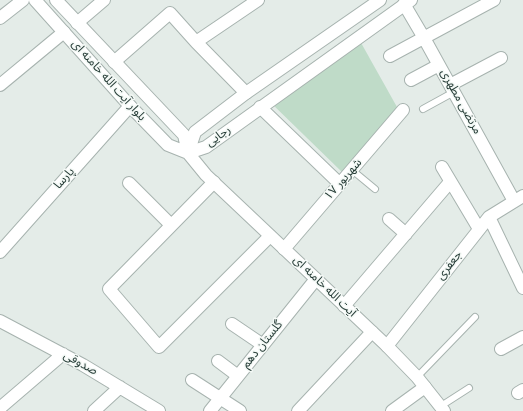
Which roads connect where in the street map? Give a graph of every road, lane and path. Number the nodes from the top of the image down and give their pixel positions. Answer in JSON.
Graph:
{"nodes":[{"id":1,"x":23,"y":0,"type":"edge"},
{"id":2,"x":35,"y":0,"type":"edge"},
{"id":3,"x":56,"y":0,"type":"edge"},
{"id":4,"x":104,"y":0,"type":"edge"},
{"id":5,"x":258,"y":0,"type":"edge"},
{"id":6,"x":380,"y":0,"type":"edge"},
{"id":7,"x":494,"y":0,"type":"edge"},
{"id":8,"x":407,"y":2,"type":"edge"},
{"id":9,"x":0,"y":18,"type":"edge"},
{"id":10,"x":77,"y":23,"type":"junction"},
{"id":11,"x":64,"y":32,"type":"junction"},
{"id":12,"x":424,"y":38,"type":"junction"},
{"id":13,"x":196,"y":42,"type":"junction"},
{"id":14,"x":390,"y":56,"type":"dead end"},
{"id":15,"x":501,"y":58,"type":"dead end"},
{"id":16,"x":114,"y":62,"type":"junction"},
{"id":17,"x":440,"y":65,"type":"junction"},
{"id":18,"x":411,"y":80,"type":"dead end"},
{"id":19,"x":0,"y":85,"type":"edge"},
{"id":20,"x":452,"y":88,"type":"junction"},
{"id":21,"x":246,"y":93,"type":"junction"},
{"id":22,"x":130,"y":106,"type":"junction"},
{"id":23,"x":260,"y":107,"type":"junction"},
{"id":24,"x":423,"y":109,"type":"dead end"},
{"id":25,"x":403,"y":110,"type":"dead end"},
{"id":26,"x":188,"y":153,"type":"junction"},
{"id":27,"x":200,"y":166,"type":"joint"},
{"id":28,"x":442,"y":167,"type":"dead end"},
{"id":29,"x":352,"y":170,"type":"junction"},
{"id":30,"x":214,"y":182,"type":"junction"},
{"id":31,"x":450,"y":182,"type":"junction"},
{"id":32,"x":129,"y":183,"type":"dead end"},
{"id":33,"x":340,"y":184,"type":"junction"},
{"id":34,"x":375,"y":188,"type":"dead end"},
{"id":35,"x":519,"y":198,"type":"edge"},
{"id":36,"x":489,"y":217,"type":"junction"},
{"id":37,"x":389,"y":219,"type":"dead end"},
{"id":38,"x":171,"y":225,"type":"junction"},
{"id":39,"x":479,"y":229,"type":"junction"},
{"id":40,"x":406,"y":234,"type":"junction"},
{"id":41,"x":270,"y":236,"type":"junction"},
{"id":42,"x":284,"y":249,"type":"junction"},
{"id":43,"x":0,"y":252,"type":"edge"},
{"id":44,"x":316,"y":279,"type":"junction"},
{"id":45,"x":523,"y":288,"type":"edge"},
{"id":46,"x":344,"y":306,"type":"junction"},
{"id":47,"x":475,"y":318,"type":"dead end"},
{"id":48,"x":0,"y":321,"type":"edge"},
{"id":49,"x":232,"y":324,"type":"dead end"},
{"id":50,"x":372,"y":332,"type":"junction"},
{"id":51,"x":523,"y":337,"type":"edge"},
{"id":52,"x":263,"y":345,"type":"junction"},
{"id":53,"x":387,"y":346,"type":"junction"},
{"id":54,"x":501,"y":349,"type":"dead end"},
{"id":55,"x":63,"y":354,"type":"junction"},
{"id":56,"x":218,"y":361,"type":"dead end"},
{"id":57,"x":238,"y":376,"type":"junction"},
{"id":58,"x":417,"y":377,"type":"junction"},
{"id":59,"x":192,"y":380,"type":"dead end"},
{"id":60,"x":120,"y":387,"type":"junction"},
{"id":61,"x":425,"y":387,"type":"junction"},
{"id":62,"x":469,"y":388,"type":"dead end"},
{"id":63,"x":220,"y":398,"type":"junction"},
{"id":64,"x":0,"y":408,"type":"edge"},
{"id":65,"x":443,"y":408,"type":"edge"},
{"id":66,"x":94,"y":411,"type":"edge"},
{"id":67,"x":159,"y":411,"type":"edge"},
{"id":68,"x":210,"y":411,"type":"edge"},
{"id":69,"x":240,"y":411,"type":"edge"},
{"id":70,"x":298,"y":411,"type":"edge"},
{"id":71,"x":392,"y":411,"type":"edge"}],
"edges":[{"from":1,"to":9,"type":"street"},
{"from":2,"to":11,"type":"street","name":"بلوار آیت الله خامنه ای"},
{"from":3,"to":10,"type":"street","name":"بلوار آیت الله خامنه ای"},
{"from":4,"to":10,"type":"street"},
{"from":5,"to":13,"type":"street"},
{"from":6,"to":21,"type":"street","name":"رجایی"},
{"from":7,"to":12,"type":"street"},
{"from":8,"to":12,"type":"street","name":"مرتضی مطهری"},
{"from":8,"to":23,"type":"street","name":"رجایی"},
{"from":10,"to":16,"type":"street","name":"بلوار آیت الله خامنه ای"},
{"from":11,"to":19,"type":"street"},
{"from":11,"to":22,"type":"street","name":"بلوار آیت الله خامنه ای"},
{"from":12,"to":14,"type":"street"},
{"from":12,"to":17,"type":"street","name":"مرتضی مطهری"},
{"from":13,"to":16,"type":"street"},
{"from":13,"to":21,"type":"street"},
{"from":15,"to":20,"type":"street"},
{"from":16,"to":26,"type":"street","name":"بلوار آیت الله خامنه ای"},
{"from":17,"to":18,"type":"street"},
{"from":17,"to":20,"type":"street","name":"مرتضی مطهری"},
{"from":20,"to":24,"type":"lane"},
{"from":20,"to":35,"type":"street","name":"مرتضی مطهری"},
{"from":21,"to":26,"type":"street","name":"رجایی"},
{"from":22,"to":26,"type":"street","name":"بلوار آیت الله خامنه ای"},
{"from":22,"to":43,"type":"street","name":"پارسا"},
{"from":23,"to":26,"type":"street","name":"رجایی"},
{"from":23,"to":33,"type":"street"},
{"from":25,"to":29,"type":"street","name":"۱۷ شهریور"},
{"from":26,"to":27,"type":"street","name":"بلوار آیت الله خامنه ای"},
{"from":27,"to":30,"type":"street","name":"آیت الله خامنه ای"},
{"from":28,"to":31,"type":"street"},
{"from":29,"to":33,"type":"street","name":"۱۷ شهریور"},
{"from":29,"to":34,"type":"lane"},
{"from":30,"to":38,"type":"street"},
{"from":30,"to":41,"type":"street","name":"آیت الله خامنه ای"},
{"from":31,"to":39,"type":"street"},
{"from":31,"to":40,"type":"street"},
{"from":32,"to":38,"type":"street"},
{"from":33,"to":42,"type":"street","name":"۱۷ شهریور"},
{"from":35,"to":36,"type":"street","name":"جعفری"},
{"from":36,"to":39,"type":"street","name":"جعفری"},
{"from":36,"to":45,"type":"street"},
{"from":37,"to":40,"type":"street"},
{"from":38,"to":41,"type":"street"},
{"from":39,"to":53,"type":"street","name":"جعفری"},
{"from":40,"to":46,"type":"street"},
{"from":41,"to":42,"type":"street","name":"آیت الله خامنه ای"},
{"from":42,"to":44,"type":"street","name":"آیت الله خامنه ای"},
{"from":44,"to":46,"type":"street","name":"آیت الله خامنه ای"},
{"from":44,"to":52,"type":"street","name":"گلستان دهم"},
{"from":46,"to":50,"type":"street","name":"آیت الله خامنه ای"},
{"from":47,"to":58,"type":"lane"},
{"from":48,"to":55,"type":"street","name":"صدوقی"},
{"from":49,"to":52,"type":"street"},
{"from":50,"to":53,"type":"street","name":"آیت الله خامنه ای"},
{"from":50,"to":70,"type":"street"},
{"from":51,"to":54,"type":"street"},
{"from":52,"to":57,"type":"street","name":"گلستان دهم"},
{"from":53,"to":58,"type":"street","name":"آیت الله خامنه ای"},
{"from":55,"to":60,"type":"street","name":"صدوقی"},
{"from":55,"to":64,"type":"street"},
{"from":56,"to":57,"type":"street"},
{"from":57,"to":63,"type":"street","name":"گلستان دهم"},
{"from":58,"to":61,"type":"street","name":"آیت الله خامنه ای"},
{"from":59,"to":63,"type":"street"},
{"from":60,"to":66,"type":"street"},
{"from":60,"to":67,"type":"street","name":"صدوقی"},
{"from":61,"to":65,"type":"street","name":"آیت الله خامنه ای"},
{"from":61,"to":71,"type":"street"},
{"from":62,"to":65,"type":"lane"},
{"from":63,"to":68,"type":"street","name":"گلستان دهم"},
{"from":63,"to":69,"type":"street"}]}
